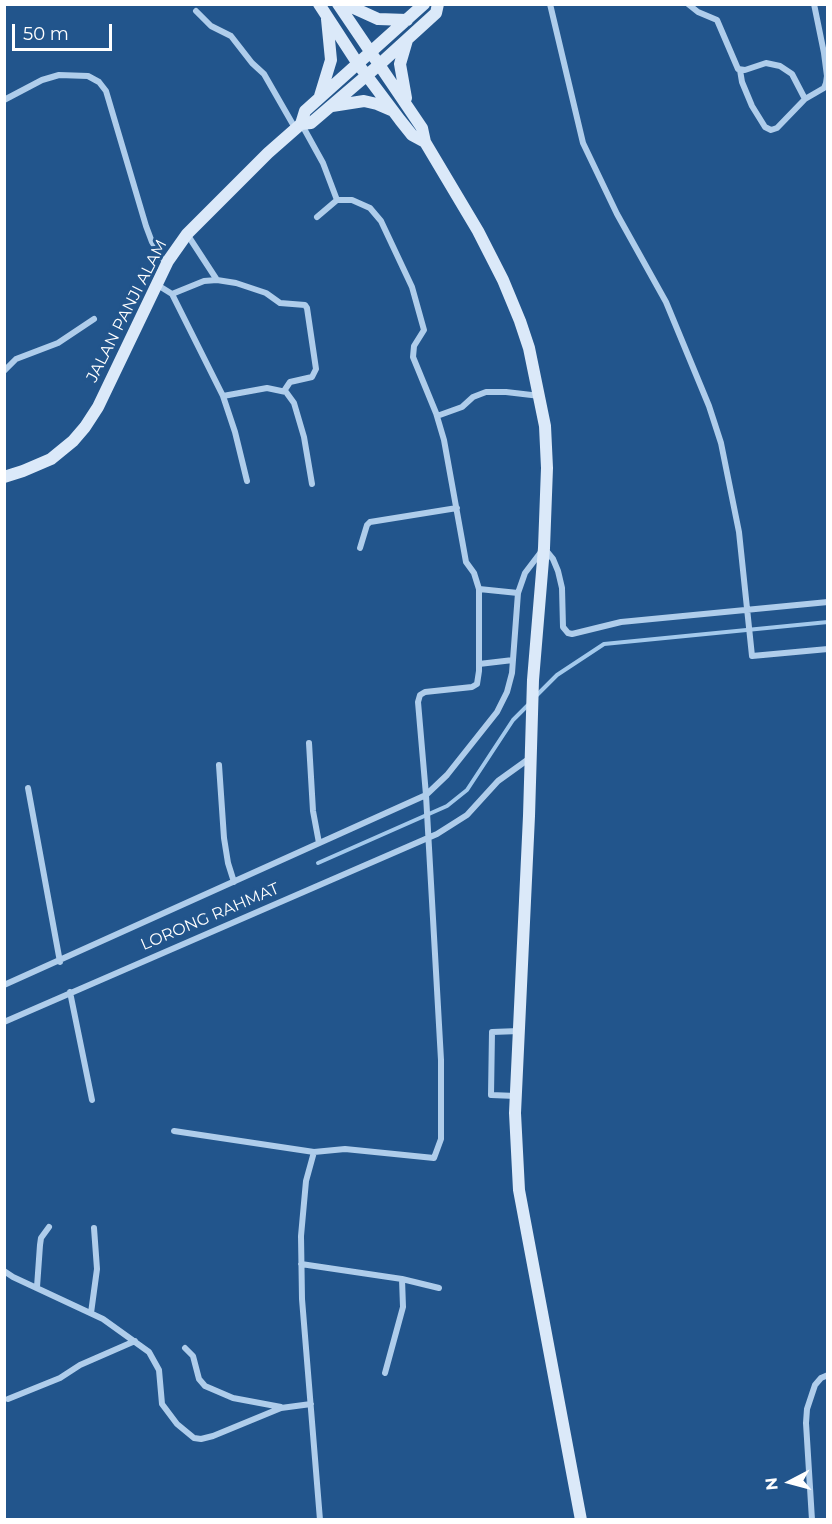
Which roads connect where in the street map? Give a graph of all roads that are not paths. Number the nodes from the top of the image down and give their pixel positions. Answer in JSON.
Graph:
{"nodes":[{"id":1,"x":319,"y":4,"type":"edge"},
{"id":2,"x":338,"y":4,"type":"edge"},
{"id":3,"x":345,"y":4,"type":"edge"},
{"id":4,"x":424,"y":4,"type":"edge"},
{"id":5,"x":438,"y":4,"type":"edge"},
{"id":6,"x":550,"y":4,"type":"edge"},
{"id":7,"x":688,"y":4,"type":"edge"},
{"id":8,"x":814,"y":4,"type":"edge"},
{"id":9,"x":196,"y":11,"type":"dead end"},
{"id":10,"x":326,"y":16,"type":"junction"},
{"id":11,"x":407,"y":20,"type":"junction"},
{"id":12,"x":408,"y":38,"type":"junction"},
{"id":13,"x":372,"y":52,"type":"junction"},
{"id":14,"x":358,"y":64,"type":"junction"},
{"id":15,"x":380,"y":64,"type":"junction"},
{"id":16,"x":740,"y":70,"type":"junction"},
{"id":17,"x":367,"y":75,"type":"junction"},
{"id":18,"x":318,"y":99,"type":"junction"},
{"id":19,"x":806,"y":99,"type":"junction"},
{"id":20,"x":4,"y":100,"type":"edge"},
{"id":21,"x":330,"y":106,"type":"junction"},
{"id":22,"x":408,"y":106,"type":"junction"},
{"id":23,"x":394,"y":112,"type":"junction"},
{"id":24,"x":298,"y":126,"type":"junction"},
{"id":25,"x":425,"y":142,"type":"junction"},
{"id":26,"x":337,"y":200,"type":"junction"},
{"id":27,"x":317,"y":217,"type":"dead end"},
{"id":28,"x":187,"y":234,"type":"junction"},
{"id":29,"x":166,"y":264,"type":"junction"},
{"id":30,"x":217,"y":280,"type":"junction"},
{"id":31,"x":156,"y":284,"type":"junction"},
{"id":32,"x":171,"y":294,"type":"junction"},
{"id":33,"x":94,"y":318,"type":"dead end"},
{"id":34,"x":4,"y":371,"type":"edge"},
{"id":35,"x":284,"y":392,"type":"junction"},
{"id":36,"x":224,"y":396,"type":"junction"},
{"id":37,"x":540,"y":396,"type":"junction"},
{"id":38,"x":437,"y":416,"type":"junction"},
{"id":39,"x":4,"y":477,"type":"edge"},
{"id":40,"x":247,"y":481,"type":"dead end"},
{"id":41,"x":312,"y":484,"type":"dead end"},
{"id":42,"x":456,"y":508,"type":"junction"},
{"id":43,"x":360,"y":548,"type":"dead end"},
{"id":44,"x":544,"y":549,"type":"junction"},
{"id":45,"x":479,"y":589,"type":"junction"},
{"id":46,"x":518,"y":593,"type":"junction"},
{"id":47,"x":828,"y":602,"type":"edge"},
{"id":48,"x":747,"y":608,"type":"junction"},
{"id":49,"x":828,"y":650,"type":"edge"},
{"id":50,"x":513,"y":660,"type":"junction"},
{"id":51,"x":479,"y":664,"type":"junction"},
{"id":52,"x":309,"y":743,"type":"dead end"},
{"id":53,"x":530,"y":758,"type":"junction"},
{"id":54,"x":219,"y":765,"type":"dead end"},
{"id":55,"x":28,"y":788,"type":"dead end"},
{"id":56,"x":427,"y":797,"type":"junction"},
{"id":57,"x":428,"y":836,"type":"junction"},
{"id":58,"x":319,"y":843,"type":"junction"},
{"id":59,"x":234,"y":882,"type":"junction"},
{"id":60,"x":60,"y":962,"type":"junction"},
{"id":61,"x":4,"y":985,"type":"edge"},
{"id":62,"x":70,"y":992,"type":"junction"},
{"id":63,"x":4,"y":1023,"type":"edge"},
{"id":64,"x":519,"y":1030,"type":"junction"},
{"id":65,"x":516,"y":1096,"type":"junction"},
{"id":66,"x":92,"y":1100,"type":"dead end"},
{"id":67,"x":174,"y":1131,"type":"dead end"},
{"id":68,"x":314,"y":1152,"type":"junction"},
{"id":69,"x":49,"y":1227,"type":"dead end"},
{"id":70,"x":94,"y":1228,"type":"dead end"},
{"id":71,"x":301,"y":1264,"type":"junction"},
{"id":72,"x":4,"y":1271,"type":"edge"},
{"id":73,"x":402,"y":1279,"type":"junction"},
{"id":74,"x":37,"y":1287,"type":"junction"},
{"id":75,"x":439,"y":1288,"type":"dead end"},
{"id":76,"x":91,"y":1313,"type":"junction"},
{"id":77,"x":135,"y":1341,"type":"junction"},
{"id":78,"x":185,"y":1348,"type":"dead end"},
{"id":79,"x":385,"y":1373,"type":"dead end"},
{"id":80,"x":828,"y":1375,"type":"edge"},
{"id":81,"x":8,"y":1399,"type":"dead end"},
{"id":82,"x":311,"y":1404,"type":"junction"},
{"id":83,"x":281,"y":1408,"type":"junction"},
{"id":84,"x":320,"y":1520,"type":"edge"},
{"id":85,"x":581,"y":1520,"type":"edge"},
{"id":86,"x":812,"y":1520,"type":"edge"}],
"edges":[{"from":1,"to":10,"type":"street"},
{"from":2,"to":13,"type":"street"},
{"from":3,"to":11,"type":"street"},
{"from":4,"to":11,"type":"street","name":"JALAN PANJI ALAM"},
{"from":5,"to":12,"type":"street","name":"JALAN PANJI ALAM"},
{"from":6,"to":48,"type":"street"},
{"from":7,"to":16,"type":"street"},
{"from":8,"to":19,"type":"street"},
{"from":9,"to":24,"type":"street"},
{"from":10,"to":14,"type":"street"},
{"from":10,"to":18,"type":"street"},
{"from":11,"to":13,"type":"street","name":"JALAN PANJI ALAM"},
{"from":12,"to":15,"type":"street","name":"JALAN PANJI ALAM"},
{"from":12,"to":22,"type":"street"},
{"from":13,"to":14,"type":"street","name":"JALAN PANJI ALAM"},
{"from":13,"to":15,"type":"street"},
{"from":14,"to":17,"type":"street"},
{"from":14,"to":18,"type":"street","name":"JALAN PANJI ALAM"},
{"from":15,"to":17,"type":"street","name":"JALAN PANJI ALAM"},
{"from":15,"to":22,"type":"street"},
{"from":16,"to":19,"type":"street"},
{"from":16,"to":19,"type":"street"},
{"from":17,"to":21,"type":"street","name":"JALAN PANJI ALAM"},
{"from":17,"to":23,"type":"street"},
{"from":18,"to":24,"type":"street","name":"JALAN PANJI ALAM"},
{"from":20,"to":29,"type":"street"},
{"from":21,"to":23,"type":"street"},
{"from":21,"to":24,"type":"street","name":"JALAN PANJI ALAM"},
{"from":22,"to":25,"type":"street"},
{"from":23,"to":25,"type":"street"},
{"from":24,"to":26,"type":"street"},
{"from":24,"to":28,"type":"street","name":"JALAN PANJI ALAM"},
{"from":25,"to":37,"type":"street"},
{"from":26,"to":27,"type":"street"},
{"from":26,"to":38,"type":"street"},
{"from":28,"to":29,"type":"street","name":"JALAN PANJI ALAM"},
{"from":28,"to":30,"type":"street"},
{"from":29,"to":31,"type":"street","name":"JALAN PANJI ALAM"},
{"from":30,"to":32,"type":"street"},
{"from":30,"to":35,"type":"street"},
{"from":31,"to":32,"type":"street"},
{"from":31,"to":39,"type":"street","name":"JALAN PANJI ALAM"},
{"from":32,"to":36,"type":"street"},
{"from":33,"to":34,"type":"street"},
{"from":35,"to":36,"type":"street"},
{"from":35,"to":41,"type":"street"},
{"from":36,"to":40,"type":"street"},
{"from":37,"to":38,"type":"street"},
{"from":37,"to":44,"type":"street"},
{"from":38,"to":42,"type":"street"},
{"from":42,"to":43,"type":"street"},
{"from":42,"to":45,"type":"street"},
{"from":44,"to":46,"type":"street"},
{"from":44,"to":48,"type":"street"},
{"from":44,"to":53,"type":"street"},
{"from":45,"to":46,"type":"street"},
{"from":45,"to":51,"type":"street"},
{"from":46,"to":50,"type":"street"},
{"from":47,"to":48,"type":"street"},
{"from":48,"to":49,"type":"street"},
{"from":50,"to":51,"type":"street"},
{"from":50,"to":56,"type":"street"},
{"from":51,"to":56,"type":"street"},
{"from":52,"to":58,"type":"street"},
{"from":53,"to":57,"type":"street","name":"LORONG RAHMAT"},
{"from":53,"to":64,"type":"street"},
{"from":54,"to":59,"type":"street"},
{"from":55,"to":60,"type":"street"},
{"from":56,"to":57,"type":"street"},
{"from":56,"to":58,"type":"street"},
{"from":57,"to":62,"type":"street","name":"LORONG RAHMAT"},
{"from":57,"to":68,"type":"street"},
{"from":58,"to":59,"type":"street"},
{"from":59,"to":60,"type":"street"},
{"from":60,"to":61,"type":"street"},
{"from":62,"to":63,"type":"street","name":"LORONG RAHMAT"},
{"from":62,"to":66,"type":"street"},
{"from":64,"to":65,"type":"street"},
{"from":64,"to":65,"type":"street"},
{"from":65,"to":85,"type":"street"},
{"from":67,"to":68,"type":"street"},
{"from":68,"to":71,"type":"street"},
{"from":69,"to":74,"type":"street"},
{"from":70,"to":76,"type":"street"},
{"from":71,"to":73,"type":"street"},
{"from":71,"to":82,"type":"street"},
{"from":72,"to":74,"type":"street"},
{"from":73,"to":75,"type":"street"},
{"from":73,"to":79,"type":"street"},
{"from":74,"to":76,"type":"street"},
{"from":76,"to":77,"type":"street"},
{"from":77,"to":81,"type":"street"},
{"from":77,"to":83,"type":"street"},
{"from":78,"to":83,"type":"street"},
{"from":80,"to":86,"type":"street"},
{"from":82,"to":83,"type":"street"},
{"from":82,"to":84,"type":"street"}]}
